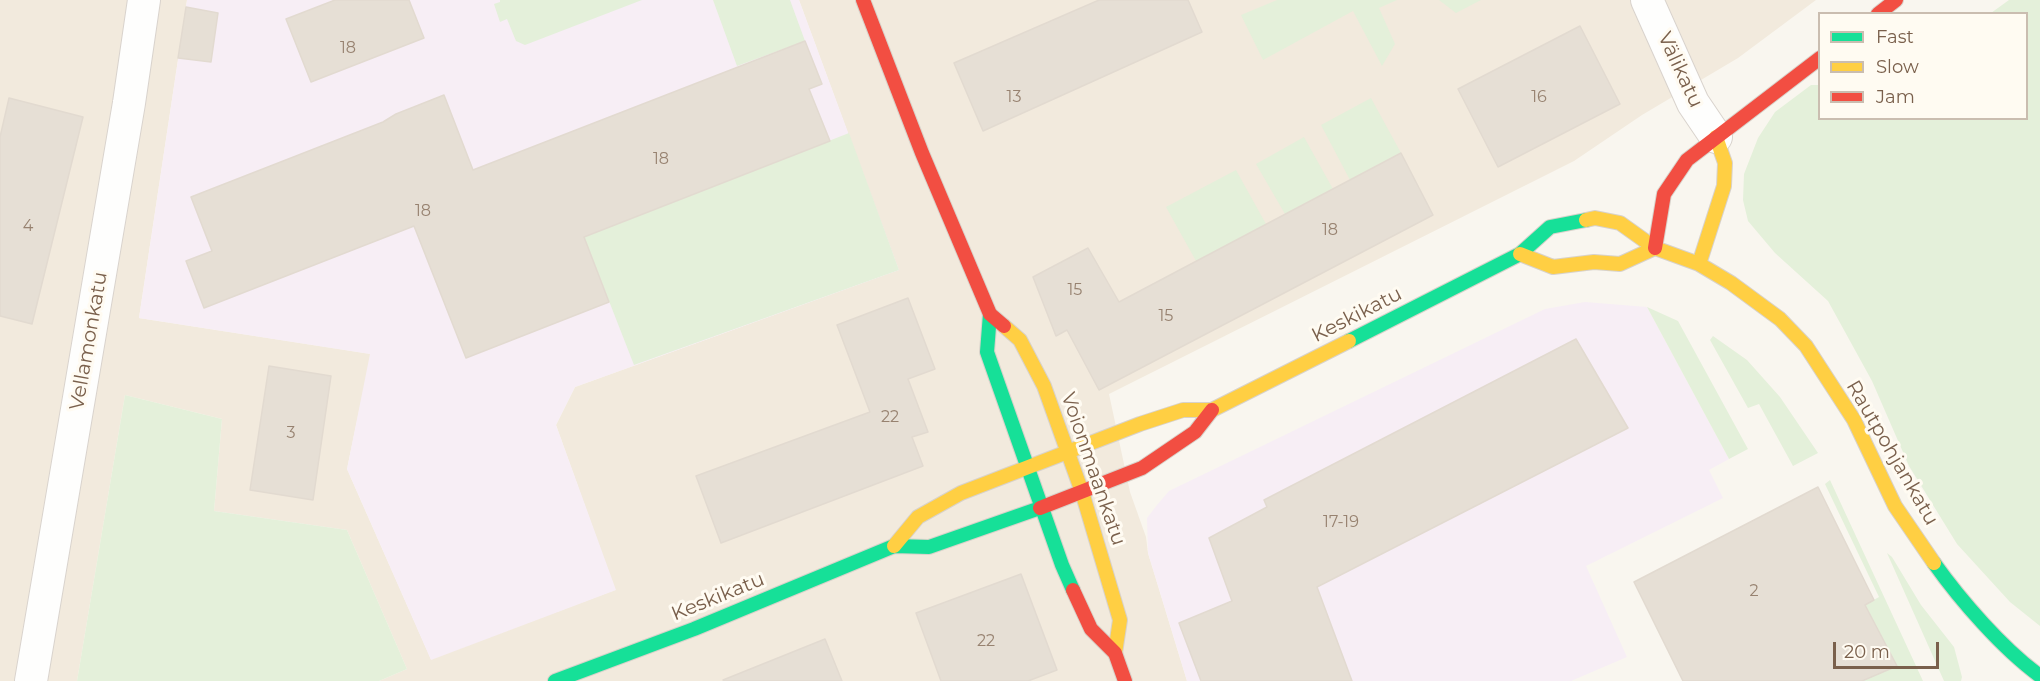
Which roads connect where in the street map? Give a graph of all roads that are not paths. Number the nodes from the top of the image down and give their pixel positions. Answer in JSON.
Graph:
{"nodes":[{"id":1,"x":144,"y":0,"type":"edge"},
{"id":2,"x":863,"y":0,"type":"edge"},
{"id":3,"x":1647,"y":0,"type":"edge"},
{"id":4,"x":1896,"y":0,"type":"edge"},
{"id":5,"x":1881,"y":12,"type":"edge"},
{"id":6,"x":1818,"y":60,"type":"edge"},
{"id":7,"x":1716,"y":137,"type":"junction"},
{"id":8,"x":1655,"y":248,"type":"junction"},
{"id":9,"x":1520,"y":254,"type":"junction"},
{"id":10,"x":1699,"y":264,"type":"junction"},
{"id":11,"x":990,"y":314,"type":"junction"},
{"id":12,"x":1212,"y":410,"type":"junction"},
{"id":13,"x":1068,"y":451,"type":"junction"},
{"id":14,"x":1027,"y":466,"type":"junction"},
{"id":15,"x":1082,"y":492,"type":"junction"},
{"id":16,"x":1042,"y":507,"type":"junction"},
{"id":17,"x":894,"y":546,"type":"junction"},
{"id":18,"x":1115,"y":653,"type":"junction"},
{"id":19,"x":2025,"y":674,"type":"edge"},
{"id":20,"x":31,"y":681,"type":"edge"},
{"id":21,"x":555,"y":681,"type":"edge"},
{"id":22,"x":1125,"y":681,"type":"edge"}],
"edges":[{"from":1,"to":20,"type":"street","name":"Vellamonkatu"},
{"from":2,"to":11,"type":"street","name":"Voionmaankatu"},
{"from":3,"to":7,"type":"street","name":"Välikatu"},
{"from":4,"to":5,"type":"street"},
{"from":6,"to":7,"type":"street"},
{"from":7,"to":8,"type":"street"},
{"from":7,"to":10,"type":"street"},
{"from":8,"to":9,"type":"street"},
{"from":8,"to":9,"type":"street","name":"Keskikatu"},
{"from":8,"to":10,"type":"street","name":"Keskikatu"},
{"from":9,"to":12,"type":"street","name":"Keskikatu"},
{"from":10,"to":19,"type":"street","name":"Rautpohjankatu"},
{"from":11,"to":13,"type":"street","name":"Voionmaankatu"},
{"from":11,"to":14,"type":"street","name":"Voionmaankatu"},
{"from":12,"to":13,"type":"street","name":"Keskikatu"},
{"from":12,"to":15,"type":"street","name":"Keskikatu"},
{"from":13,"to":14,"type":"street","name":"Keskikatu"},
{"from":13,"to":15,"type":"street","name":"Voionmaankatu"},
{"from":14,"to":16,"type":"street","name":"Voionmaankatu"},
{"from":14,"to":17,"type":"street","name":"Keskikatu"},
{"from":15,"to":16,"type":"street","name":"Keskikatu"},
{"from":15,"to":18,"type":"street","name":"Voionmaankatu"},
{"from":16,"to":17,"type":"street","name":"Keskikatu"},
{"from":16,"to":18,"type":"street","name":"Voionmaankatu"},
{"from":17,"to":21,"type":"street","name":"Keskikatu"},
{"from":18,"to":22,"type":"street","name":"Voionmaankatu"}]}
